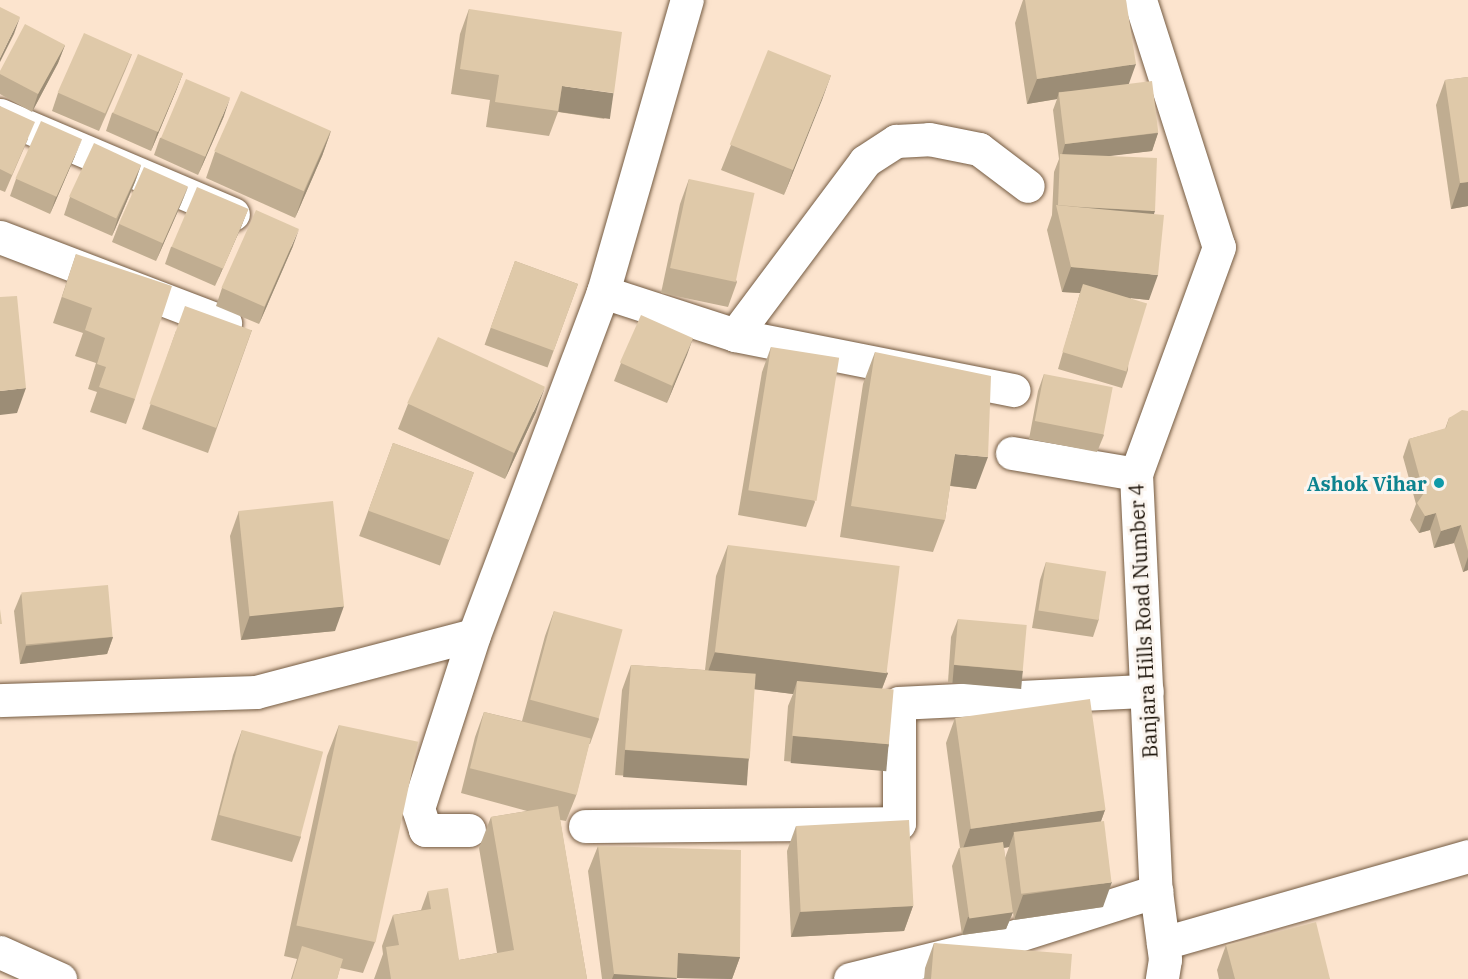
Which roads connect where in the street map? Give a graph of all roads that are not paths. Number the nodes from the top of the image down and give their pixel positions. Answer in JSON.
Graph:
{"nodes":[{"id":1,"x":687,"y":0,"type":"edge"},
{"id":2,"x":1140,"y":0,"type":"edge"},
{"id":3,"x":0,"y":115,"type":"edge"},
{"id":4,"x":1028,"y":186,"type":"dead end"},
{"id":5,"x":240,"y":217,"type":"edge"},
{"id":6,"x":0,"y":237,"type":"edge"},
{"id":7,"x":603,"y":292,"type":"junction"},
{"id":8,"x":226,"y":324,"type":"edge"},
{"id":9,"x":735,"y":335,"type":"junction"},
{"id":10,"x":1014,"y":390,"type":"dead end"},
{"id":11,"x":1012,"y":453,"type":"dead end"},
{"id":12,"x":1136,"y":474,"type":"junction"},
{"id":13,"x":474,"y":635,"type":"junction"},
{"id":14,"x":1147,"y":691,"type":"junction"},
{"id":15,"x":0,"y":700,"type":"edge"},
{"id":16,"x":585,"y":826,"type":"dead end"},
{"id":17,"x":469,"y":830,"type":"dead end"},
{"id":18,"x":1468,"y":856,"type":"edge"},
{"id":19,"x":1156,"y":891,"type":"junction"},
{"id":20,"x":1163,"y":943,"type":"junction"},
{"id":21,"x":0,"y":952,"type":"edge"},
{"id":22,"x":60,"y":979,"type":"edge"},
{"id":23,"x":850,"y":979,"type":"edge"},
{"id":24,"x":1161,"y":979,"type":"edge"}],
"edges":[{"from":1,"to":7,"type":"street"},
{"from":2,"to":12,"type":"street","name":"Banjara Hills Road Number 4"},
{"from":3,"to":5,"type":"street"},
{"from":4,"to":9,"type":"street"},
{"from":6,"to":8,"type":"street"},
{"from":7,"to":9,"type":"street"},
{"from":7,"to":13,"type":"street"},
{"from":9,"to":10,"type":"street"},
{"from":11,"to":12,"type":"street"},
{"from":12,"to":14,"type":"street","name":"Banjara Hills Road Number 4"},
{"from":13,"to":15,"type":"street"},
{"from":13,"to":17,"type":"street"},
{"from":14,"to":16,"type":"street"},
{"from":14,"to":19,"type":"street","name":"Banjara Hills Road Number 4"},
{"from":18,"to":20,"type":"street"},
{"from":19,"to":20,"type":"street","name":"Banjara Hills Road Number 4"},
{"from":19,"to":23,"type":"street"},
{"from":20,"to":24,"type":"street","name":"Banjara Hills Road Number 4"},
{"from":21,"to":22,"type":"street"}]}
